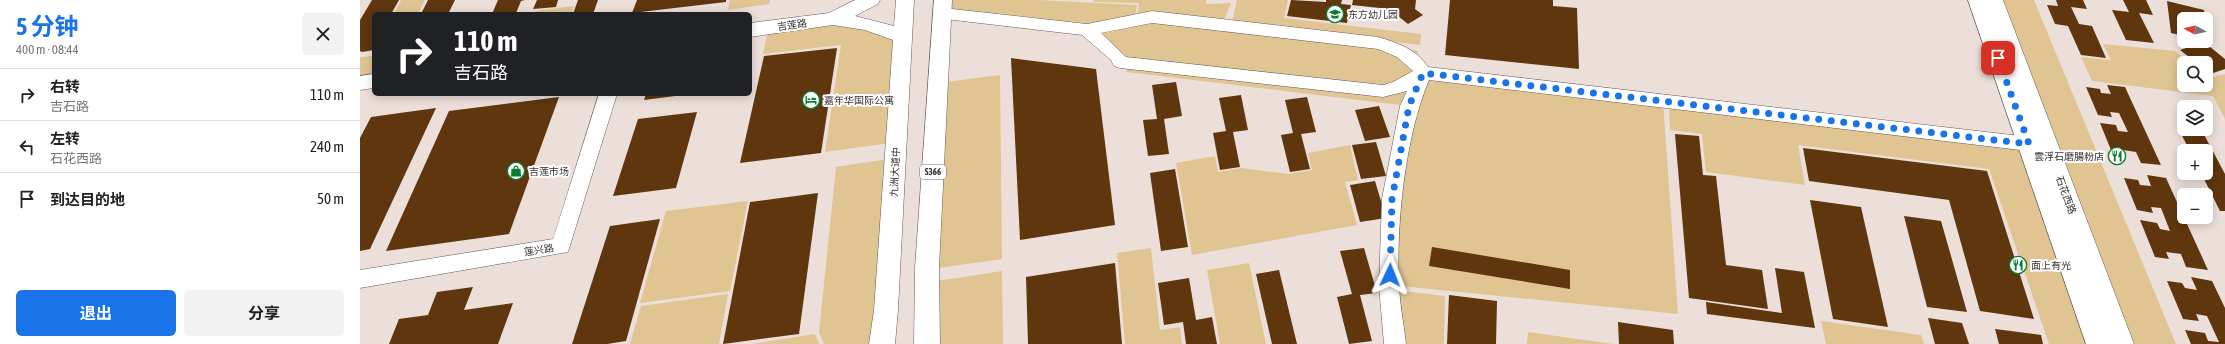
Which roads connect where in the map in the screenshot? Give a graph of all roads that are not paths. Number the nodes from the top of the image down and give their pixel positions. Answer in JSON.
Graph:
{"nodes":[{"id":1,"x":871,"y":0,"type":"edge"},
{"id":2,"x":905,"y":0,"type":"edge"},
{"id":3,"x":1977,"y":0,"type":"edge"},
{"id":4,"x":1994,"y":0,"type":"edge"},
{"id":5,"x":943,"y":7,"type":"edge"},
{"id":6,"x":833,"y":19,"type":"junction"},
{"id":7,"x":752,"y":30,"type":"edge"},
{"id":8,"x":1087,"y":30,"type":"junction"},
{"id":9,"x":903,"y":36,"type":"junction"},
{"id":10,"x":1423,"y":73,"type":"junction"},
{"id":11,"x":372,"y":81,"type":"edge"},
{"id":12,"x":360,"y":83,"type":"edge"},
{"id":13,"x":607,"y":96,"type":"edge"},
{"id":14,"x":2029,"y":144,"type":"junction"},
{"id":15,"x":360,"y":279,"type":"edge"},
{"id":16,"x":882,"y":344,"type":"edge"},
{"id":17,"x":927,"y":344,"type":"edge"},
{"id":18,"x":1395,"y":344,"type":"edge"},
{"id":19,"x":2099,"y":344,"type":"edge"},
{"id":20,"x":2121,"y":344,"type":"edge"}],
"edges":[{"from":1,"to":6,"type":"main road"},
{"from":2,"to":9,"type":"main road","name":"九洲大道中"},
{"from":3,"to":14,"type":"main road","name":"石花西路"},
{"from":4,"to":20,"type":"main road","name":"石花西路"},
{"from":5,"to":8,"type":"street"},
{"from":5,"to":17,"type":"main road","number":"S366"},
{"from":6,"to":7,"type":"main road","name":"吉莲路"},
{"from":6,"to":9,"type":"main road"},
{"from":8,"to":10,"type":"street"},
{"from":8,"to":10,"type":"street"},
{"from":9,"to":16,"type":"main road","name":"九洲大道中"},
{"from":10,"to":14,"type":"street"},
{"from":10,"to":18,"type":"street"},
{"from":11,"to":12,"type":"main road"},
{"from":13,"to":15,"type":"street","name":"莲兴路"},
{"from":14,"to":19,"type":"main road","name":"石花西路"}]}
